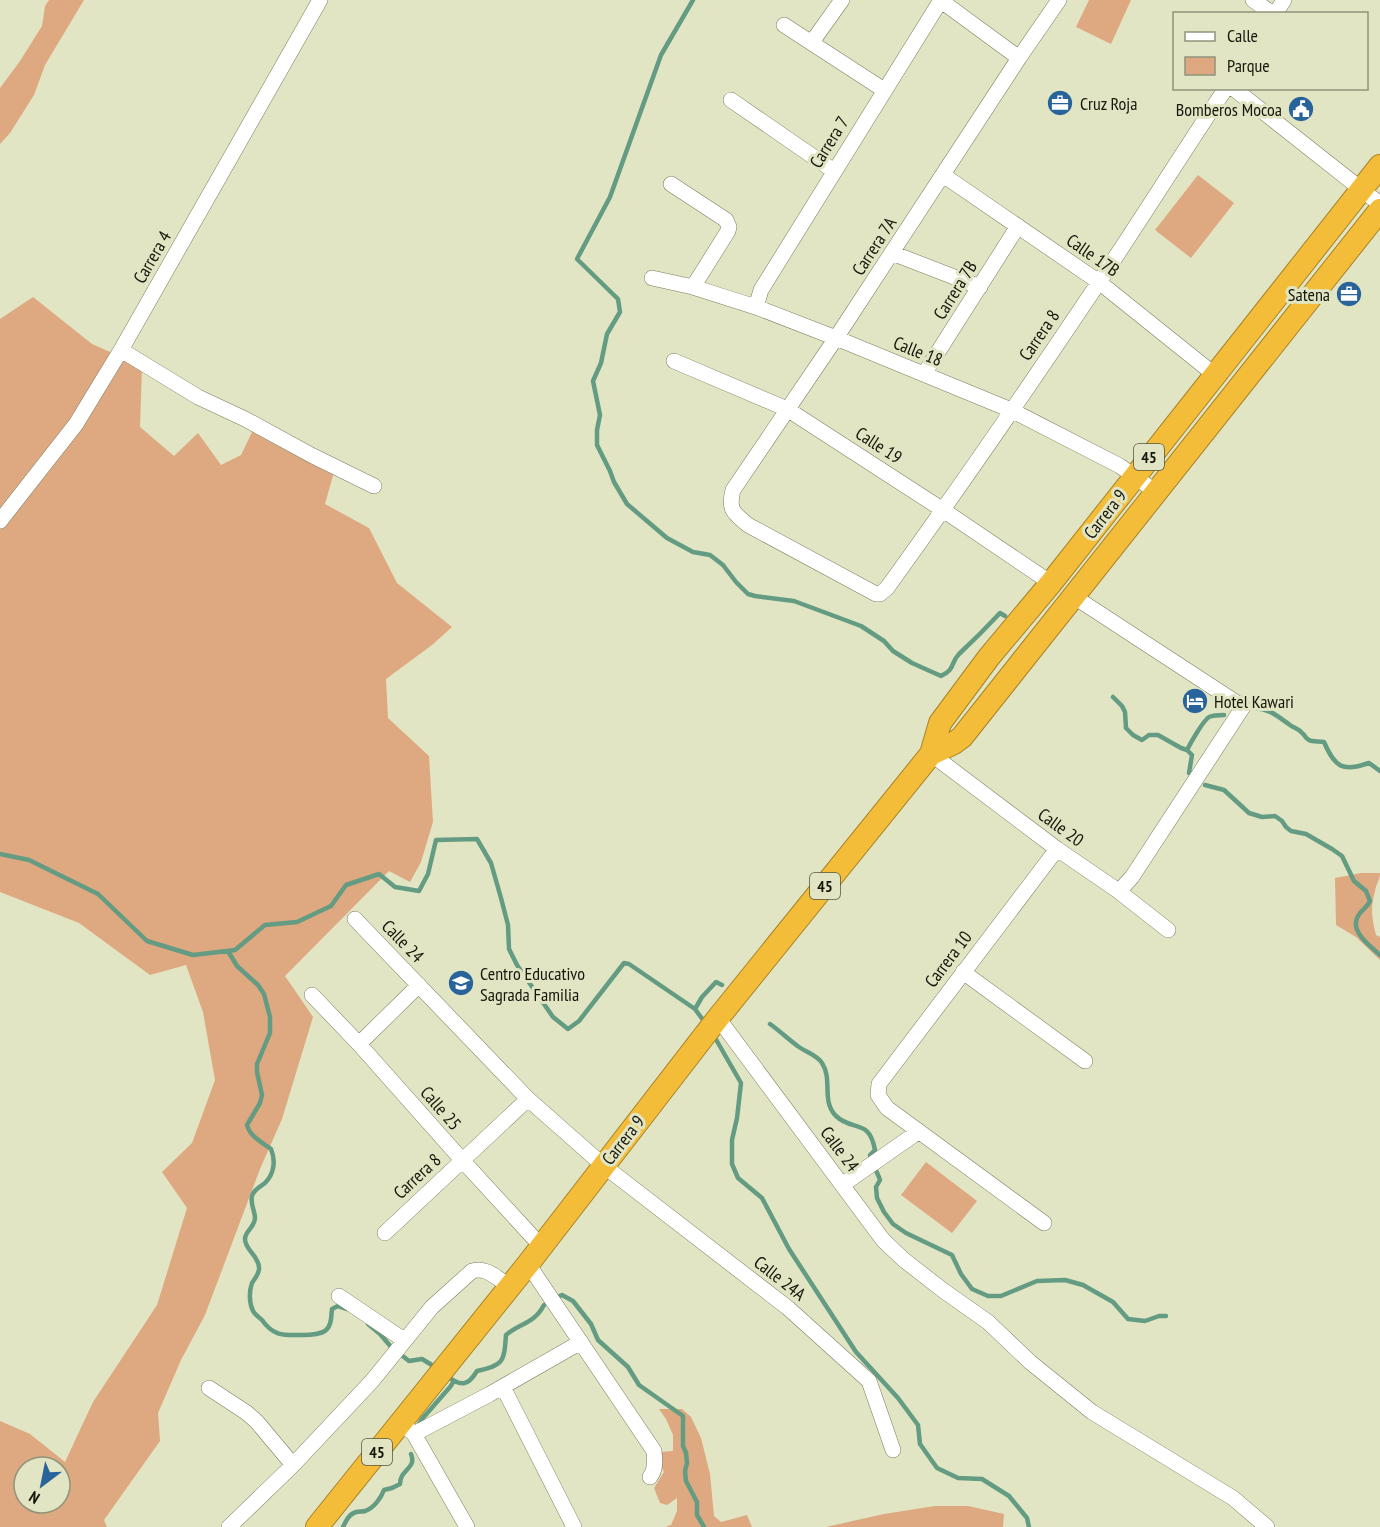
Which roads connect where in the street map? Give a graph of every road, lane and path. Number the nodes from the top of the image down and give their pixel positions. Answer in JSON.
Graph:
{"nodes":[{"id":1,"x":320,"y":0,"type":"edge"},
{"id":2,"x":842,"y":0,"type":"edge"},
{"id":3,"x":940,"y":0,"type":"edge"},
{"id":4,"x":1059,"y":0,"type":"edge"},
{"id":5,"x":1253,"y":0,"type":"edge"},
{"id":6,"x":1271,"y":12,"type":"edge"},
{"id":7,"x":784,"y":25,"type":"dead end"},
{"id":8,"x":812,"y":42,"type":"junction"},
{"id":9,"x":1019,"y":58,"type":"junction"},
{"id":10,"x":884,"y":90,"type":"junction"},
{"id":11,"x":1225,"y":90,"type":"edge"},
{"id":12,"x":1236,"y":90,"type":"edge"},
{"id":13,"x":731,"y":100,"type":"dead end"},
{"id":14,"x":1380,"y":166,"type":"edge"},
{"id":15,"x":834,"y":171,"type":"junction"},
{"id":16,"x":943,"y":175,"type":"junction"},
{"id":17,"x":671,"y":184,"type":"dead end"},
{"id":18,"x":1361,"y":190,"type":"junction"},
{"id":19,"x":1380,"y":204,"type":"edge"},
{"id":20,"x":1380,"y":210,"type":"edge"},
{"id":21,"x":1018,"y":226,"type":"junction"},
{"id":22,"x":892,"y":253,"type":"junction"},
{"id":23,"x":652,"y":278,"type":"dead end"},
{"id":24,"x":1099,"y":282,"type":"junction"},
{"id":25,"x":693,"y":287,"type":"junction"},
{"id":26,"x":980,"y":287,"type":"junction"},
{"id":27,"x":756,"y":307,"type":"junction"},
{"id":28,"x":836,"y":338,"type":"junction"},
{"id":29,"x":121,"y":350,"type":"junction"},
{"id":30,"x":674,"y":361,"type":"dead end"},
{"id":31,"x":924,"y":374,"type":"junction"},
{"id":32,"x":1215,"y":375,"type":"junction"},
{"id":33,"x":787,"y":409,"type":"junction"},
{"id":34,"x":1011,"y":410,"type":"junction"},
{"id":35,"x":1135,"y":476,"type":"junction"},
{"id":36,"x":374,"y":486,"type":"dead end"},
{"id":37,"x":1156,"y":492,"type":"junction"},
{"id":38,"x":943,"y":510,"type":"junction"},
{"id":39,"x":0,"y":521,"type":"edge"},
{"id":40,"x":1051,"y":583,"type":"junction"},
{"id":41,"x":876,"y":594,"type":"joint"},
{"id":42,"x":1073,"y":596,"type":"junction"},
{"id":43,"x":931,"y":754,"type":"junction"},
{"id":44,"x":1057,"y":849,"type":"junction"},
{"id":45,"x":1117,"y":890,"type":"junction"},
{"id":46,"x":355,"y":919,"type":"dead end"},
{"id":47,"x":1168,"y":930,"type":"dead end"},
{"id":48,"x":963,"y":972,"type":"junction"},
{"id":49,"x":419,"y":986,"type":"junction"},
{"id":50,"x":312,"y":994,"type":"dead end"},
{"id":51,"x":718,"y":1018,"type":"junction"},
{"id":52,"x":359,"y":1044,"type":"junction"},
{"id":53,"x":1085,"y":1061,"type":"dead end"},
{"id":54,"x":528,"y":1098,"type":"junction"},
{"id":55,"x":918,"y":1132,"type":"junction"},
{"id":56,"x":462,"y":1160,"type":"junction"},
{"id":57,"x":604,"y":1166,"type":"junction"},
{"id":58,"x":842,"y":1185,"type":"junction"},
{"id":59,"x":1044,"y":1223,"type":"dead end"},
{"id":60,"x":385,"y":1233,"type":"dead end"},
{"id":61,"x":534,"y":1255,"type":"junction"},
{"id":62,"x":509,"y":1286,"type":"junction"},
{"id":63,"x":339,"y":1296,"type":"dead end"},
{"id":64,"x":404,"y":1340,"type":"junction"},
{"id":65,"x":581,"y":1342,"type":"junction"},
{"id":66,"x":503,"y":1387,"type":"junction"},
{"id":67,"x":209,"y":1388,"type":"dead end"},
{"id":68,"x":407,"y":1428,"type":"junction"},
{"id":69,"x":893,"y":1450,"type":"dead end"},
{"id":70,"x":293,"y":1464,"type":"junction"},
{"id":71,"x":650,"y":1477,"type":"dead end"},
{"id":72,"x":229,"y":1527,"type":"edge"},
{"id":73,"x":317,"y":1527,"type":"edge"},
{"id":74,"x":467,"y":1527,"type":"edge"},
{"id":75,"x":574,"y":1527,"type":"edge"},
{"id":76,"x":1267,"y":1527,"type":"edge"}],
"edges":[{"from":1,"to":29,"type":"street","name":"Carrera 4"},
{"from":2,"to":8,"type":"street"},
{"from":3,"to":9,"type":"street"},
{"from":3,"to":10,"type":"street","name":"Carrera 7"},
{"from":4,"to":9,"type":"street","name":"Carrera 7A"},
{"from":5,"to":6,"type":"street"},
{"from":7,"to":8,"type":"street"},
{"from":8,"to":10,"type":"street"},
{"from":9,"to":16,"type":"street","name":"Carrera 7A"},
{"from":10,"to":15,"type":"street","name":"Carrera 7"},
{"from":11,"to":24,"type":"street","name":"Carrera 8"},
{"from":12,"to":18,"type":"street"},
{"from":13,"to":15,"type":"street"},
{"from":14,"to":18,"type":"highway","name":"Carrera 9","number":"45"},
{"from":15,"to":27,"type":"street","name":"Carrera 7"},
{"from":16,"to":21,"type":"street","name":"Calle 17B"},
{"from":16,"to":22,"type":"street","name":"Carrera 7A"},
{"from":17,"to":25,"type":"street"},
{"from":18,"to":19,"type":"street"},
{"from":18,"to":32,"type":"highway","name":"Carrera 9","number":"45"},
{"from":20,"to":37,"type":"highway","name":"Carrera 9","number":"45"},
{"from":21,"to":24,"type":"street","name":"Calle 17B"},
{"from":21,"to":26,"type":"street","name":"Carrera 7B"},
{"from":22,"to":26,"type":"street"},
{"from":22,"to":28,"type":"street","name":"Carrera 7A"},
{"from":23,"to":25,"type":"street","name":"Calle 18"},
{"from":24,"to":32,"type":"street","name":"Calle 17B"},
{"from":24,"to":34,"type":"street","name":"Carrera 8"},
{"from":25,"to":27,"type":"street","name":"Calle 18"},
{"from":26,"to":31,"type":"street","name":"Carrera 7B"},
{"from":27,"to":28,"type":"street","name":"Calle 18"},
{"from":28,"to":31,"type":"street","name":"Calle 18"},
{"from":28,"to":33,"type":"street","name":"Carrera 7A"},
{"from":29,"to":36,"type":"street"},
{"from":29,"to":39,"type":"street","name":"Carrera 4"},
{"from":30,"to":33,"type":"street","name":"Calle 19"},
{"from":31,"to":34,"type":"street","name":"Calle 18"},
{"from":32,"to":35,"type":"highway","name":"Carrera 9","number":"45"},
{"from":33,"to":38,"type":"street","name":"Calle 19"},
{"from":33,"to":41,"type":"street","name":"Carrera 7A"},
{"from":34,"to":35,"type":"street","name":"Calle 18"},
{"from":34,"to":38,"type":"street","name":"Carrera 8"},
{"from":35,"to":37,"type":"street","name":"Calle 18"},
{"from":35,"to":40,"type":"highway","name":"Carrera 9","number":"45"},
{"from":37,"to":42,"type":"highway","name":"Carrera 9","number":"45"},
{"from":38,"to":40,"type":"street","name":"Calle 19"},
{"from":38,"to":41,"type":"street","name":"Carrera 8"},
{"from":40,"to":43,"type":"highway","name":"Carrera 9","number":"45"},
{"from":42,"to":43,"type":"highway","name":"Carrera 9","number":"45"},
{"from":42,"to":45,"type":"street"},
{"from":43,"to":44,"type":"street","name":"Calle 20"},
{"from":43,"to":51,"type":"highway","name":"Carrera 9","number":"45"},
{"from":44,"to":45,"type":"street","name":"Calle 20"},
{"from":44,"to":48,"type":"street","name":"Carrera 10"},
{"from":45,"to":47,"type":"street","name":"Calle 20"},
{"from":46,"to":49,"type":"street","name":"Calle 24"},
{"from":48,"to":53,"type":"street"},
{"from":48,"to":55,"type":"street","name":"Carrera 10"},
{"from":49,"to":52,"type":"street"},
{"from":49,"to":54,"type":"street","name":"Calle 24"},
{"from":50,"to":52,"type":"street","name":"Calle 25"},
{"from":51,"to":57,"type":"highway","name":"Carrera 9","number":"45"},
{"from":51,"to":58,"type":"street","name":"Calle 24"},
{"from":52,"to":56,"type":"street","name":"Calle 25"},
{"from":54,"to":56,"type":"street","name":"Carrera 8"},
{"from":54,"to":57,"type":"street","name":"Calle 24"},
{"from":55,"to":58,"type":"street"},
{"from":55,"to":59,"type":"street"},
{"from":56,"to":60,"type":"street","name":"Carrera 8"},
{"from":56,"to":61,"type":"street","name":"Calle 25"},
{"from":57,"to":61,"type":"highway","name":"Carrera 9","number":"45"},
{"from":57,"to":69,"type":"street","name":"Calle 24A"},
{"from":58,"to":76,"type":"street","name":"Calle 24"},
{"from":61,"to":62,"type":"highway","name":"Carrera 9","number":"45"},
{"from":61,"to":65,"type":"street","name":"Calle 25"},
{"from":62,"to":64,"type":"street"},
{"from":62,"to":68,"type":"highway","name":"Carrera 9","number":"45"},
{"from":63,"to":64,"type":"street"},
{"from":64,"to":70,"type":"street"},
{"from":65,"to":66,"type":"street"},
{"from":65,"to":71,"type":"street","name":"Calle 25"},
{"from":66,"to":68,"type":"street"},
{"from":66,"to":75,"type":"street"},
{"from":67,"to":70,"type":"street"},
{"from":68,"to":73,"type":"highway","name":"Carrera 9","number":"45"},
{"from":68,"to":74,"type":"street"},
{"from":70,"to":72,"type":"street"}]}
